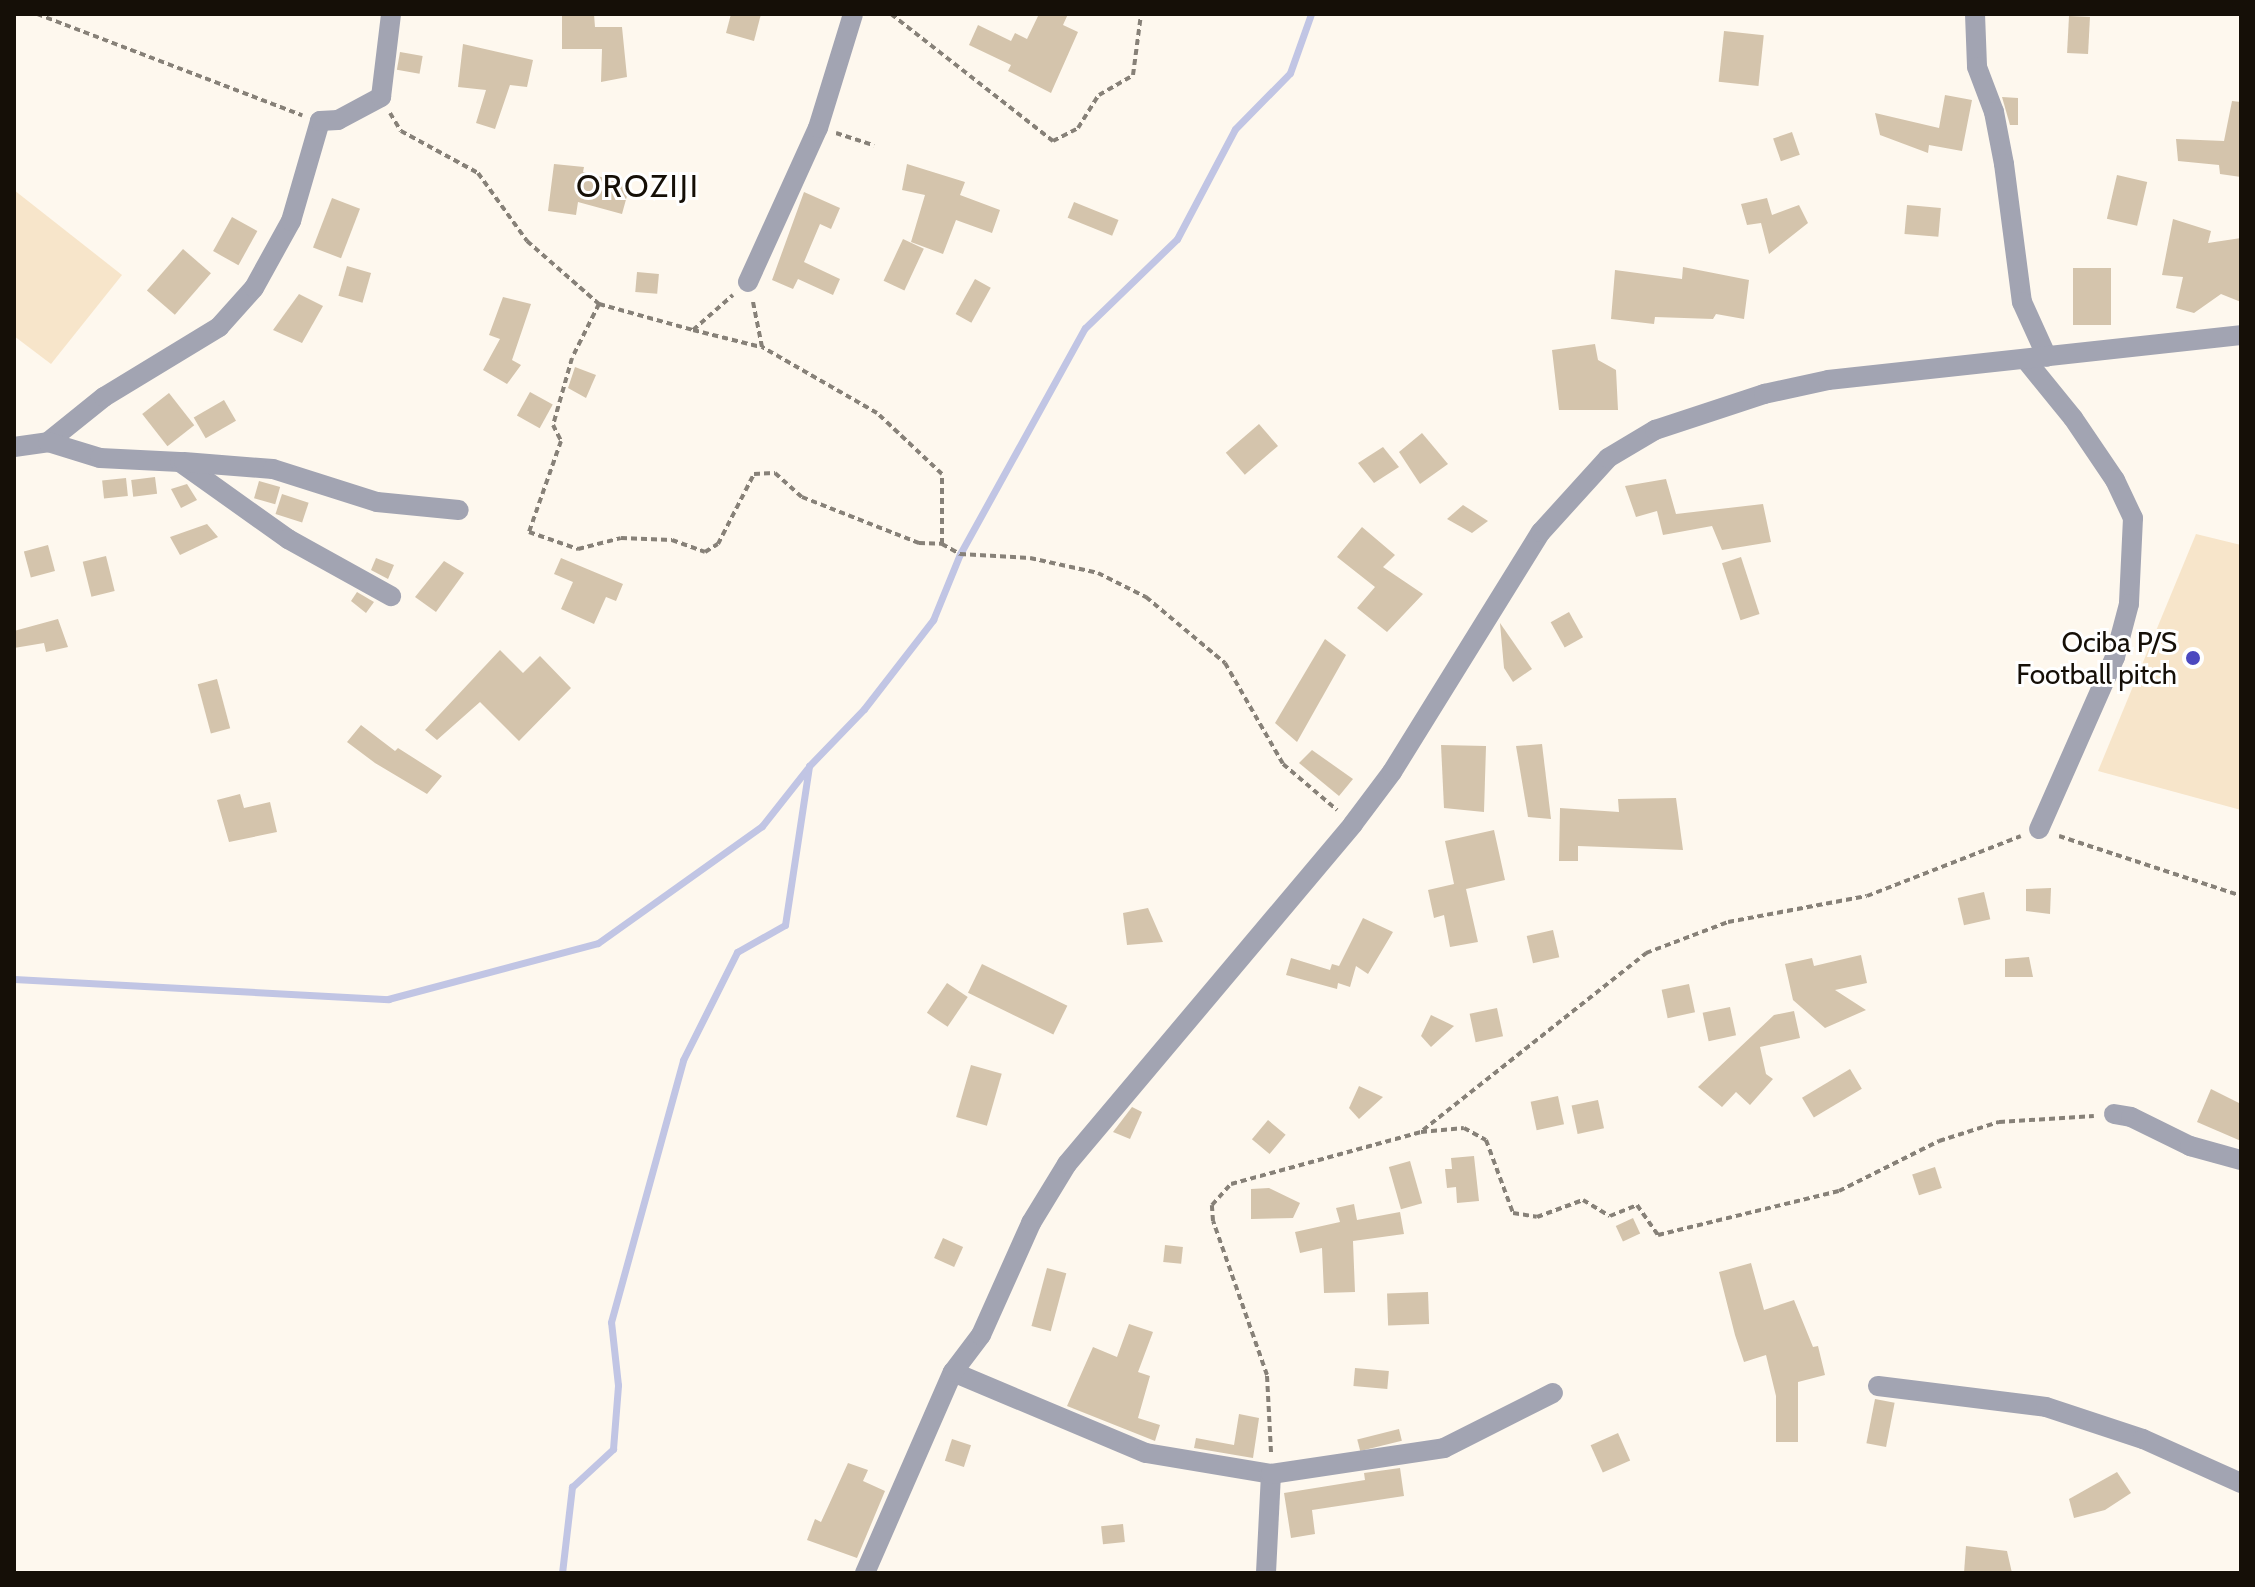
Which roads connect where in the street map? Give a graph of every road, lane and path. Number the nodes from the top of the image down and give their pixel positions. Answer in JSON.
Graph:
{"nodes":[{"id":1,"x":37,"y":14,"type":"edge"},
{"id":2,"x":391,"y":14,"type":"edge"},
{"id":3,"x":853,"y":14,"type":"edge"},
{"id":4,"x":891,"y":14,"type":"edge"},
{"id":5,"x":1141,"y":14,"type":"edge"},
{"id":6,"x":1975,"y":14,"type":"edge"},
{"id":7,"x":381,"y":97,"type":"junction"},
{"id":8,"x":320,"y":121,"type":"junction"},
{"id":9,"x":818,"y":128,"type":"junction"},
{"id":10,"x":874,"y":145,"type":"dead end"},
{"id":11,"x":748,"y":282,"type":"junction"},
{"id":12,"x":599,"y":304,"type":"junction"},
{"id":13,"x":693,"y":330,"type":"junction"},
{"id":14,"x":2241,"y":335,"type":"edge"},
{"id":15,"x":762,"y":347,"type":"junction"},
{"id":16,"x":2047,"y":357,"type":"junction"},
{"id":17,"x":2025,"y":359,"type":"junction"},
{"id":18,"x":48,"y":442,"type":"junction"},
{"id":19,"x":14,"y":447,"type":"edge"},
{"id":20,"x":180,"y":462,"type":"junction"},
{"id":21,"x":459,"y":510,"type":"dead end"},
{"id":22,"x":942,"y":544,"type":"junction"},
{"id":23,"x":391,"y":596,"type":"dead end"},
{"id":24,"x":1353,"y":824,"type":"junction"},
{"id":25,"x":2039,"y":829,"type":"junction"},
{"id":26,"x":2241,"y":896,"type":"edge"},
{"id":27,"x":2114,"y":1114,"type":"joint"},
{"id":28,"x":1421,"y":1132,"type":"junction"},
{"id":29,"x":2241,"y":1160,"type":"edge"},
{"id":30,"x":953,"y":1372,"type":"junction"},
{"id":31,"x":1878,"y":1386,"type":"dead end"},
{"id":32,"x":1553,"y":1393,"type":"dead end"},
{"id":33,"x":1271,"y":1474,"type":"junction"},
{"id":34,"x":2241,"y":1483,"type":"edge"},
{"id":35,"x":865,"y":1573,"type":"edge"},
{"id":36,"x":1266,"y":1573,"type":"edge"}],
"edges":[{"from":1,"to":8,"type":"path"},
{"from":2,"to":7,"type":"street"},
{"from":3,"to":9,"type":"street"},
{"from":4,"to":5,"type":"path"},
{"from":6,"to":16,"type":"street"},
{"from":7,"to":8,"type":"street"},
{"from":7,"to":12,"type":"path"},
{"from":8,"to":18,"type":"street"},
{"from":9,"to":10,"type":"path"},
{"from":9,"to":11,"type":"street"},
{"from":11,"to":13,"type":"path"},
{"from":11,"to":15,"type":"path"},
{"from":12,"to":13,"type":"path"},
{"from":12,"to":22,"type":"path"},
{"from":13,"to":15,"type":"path"},
{"from":14,"to":16,"type":"street"},
{"from":15,"to":22,"type":"path"},
{"from":16,"to":17,"type":"street"},
{"from":17,"to":24,"type":"street"},
{"from":17,"to":25,"type":"street"},
{"from":18,"to":19,"type":"street"},
{"from":18,"to":20,"type":"street"},
{"from":20,"to":21,"type":"street"},
{"from":20,"to":23,"type":"street"},
{"from":22,"to":24,"type":"path"},
{"from":24,"to":30,"type":"street"},
{"from":25,"to":26,"type":"path"},
{"from":25,"to":28,"type":"path"},
{"from":27,"to":28,"type":"path"},
{"from":27,"to":29,"type":"street"},
{"from":28,"to":33,"type":"path"},
{"from":30,"to":33,"type":"street"},
{"from":30,"to":35,"type":"street"},
{"from":31,"to":34,"type":"street"},
{"from":32,"to":33,"type":"street"},
{"from":33,"to":36,"type":"street"}]}
